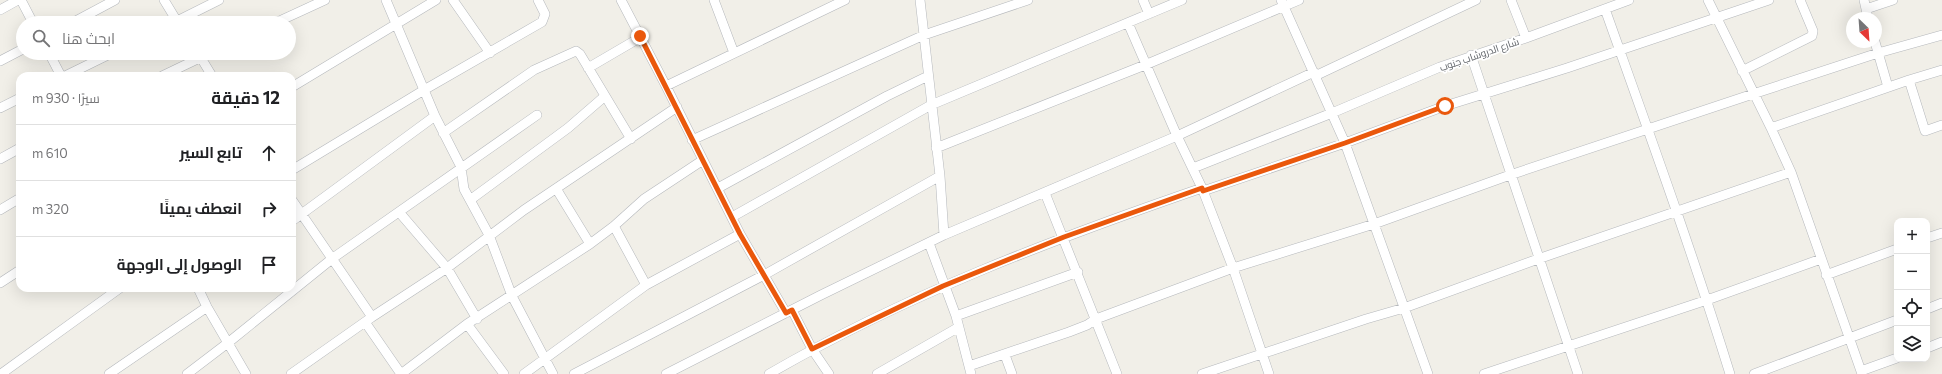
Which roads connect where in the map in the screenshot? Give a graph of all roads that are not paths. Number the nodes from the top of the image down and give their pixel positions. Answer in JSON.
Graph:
{"nodes":[{"id":1,"x":20,"y":0,"type":"edge"},
{"id":2,"x":115,"y":0,"type":"edge"},
{"id":3,"x":164,"y":0,"type":"edge"},
{"id":4,"x":219,"y":0,"type":"edge"},
{"id":5,"x":325,"y":0,"type":"edge"},
{"id":6,"x":386,"y":0,"type":"edge"},
{"id":7,"x":436,"y":0,"type":"edge"},
{"id":8,"x":453,"y":0,"type":"edge"},
{"id":9,"x":538,"y":0,"type":"edge"},
{"id":10,"x":621,"y":0,"type":"edge"},
{"id":11,"x":714,"y":0,"type":"edge"},
{"id":12,"x":845,"y":0,"type":"edge"},
{"id":13,"x":920,"y":0,"type":"edge"},
{"id":14,"x":1028,"y":0,"type":"edge"},
{"id":15,"x":1143,"y":0,"type":"edge"},
{"id":16,"x":1182,"y":0,"type":"edge"},
{"id":17,"x":1299,"y":0,"type":"edge"},
{"id":18,"x":1476,"y":0,"type":"edge"},
{"id":19,"x":1511,"y":0,"type":"edge"},
{"id":20,"x":1629,"y":0,"type":"edge"},
{"id":21,"x":1708,"y":0,"type":"edge"},
{"id":22,"x":1769,"y":0,"type":"edge"},
{"id":23,"x":1800,"y":0,"type":"edge"},
{"id":24,"x":1893,"y":0,"type":"edge"},
{"id":25,"x":1283,"y":4,"type":"edge"},
{"id":26,"x":1865,"y":4,"type":"edge"},
{"id":27,"x":1605,"y":9,"type":"junction"},
{"id":28,"x":0,"y":10,"type":"edge"},
{"id":29,"x":1149,"y":14,"type":"junction"},
{"id":30,"x":29,"y":16,"type":"edge"},
{"id":31,"x":85,"y":16,"type":"edge"},
{"id":32,"x":173,"y":16,"type":"edge"},
{"id":33,"x":188,"y":16,"type":"edge"},
{"id":34,"x":290,"y":16,"type":"edge"},
{"id":35,"x":1716,"y":17,"type":"junction"},
{"id":36,"x":1128,"y":23,"type":"junction"},
{"id":37,"x":396,"y":24,"type":"junction"},
{"id":38,"x":924,"y":35,"type":"junction"},
{"id":39,"x":640,"y":36,"type":"junction"},
{"id":40,"x":1942,"y":36,"type":"edge"},
{"id":41,"x":1526,"y":38,"type":"junction"},
{"id":42,"x":1877,"y":48,"type":"edge"},
{"id":43,"x":1620,"y":50,"type":"junction"},
{"id":44,"x":16,"y":53,"type":"edge"},
{"id":45,"x":490,"y":53,"type":"junction"},
{"id":46,"x":1878,"y":53,"type":"junction"},
{"id":47,"x":734,"y":54,"type":"junction"},
{"id":48,"x":1471,"y":55,"type":"junction"},
{"id":49,"x":53,"y":60,"type":"edge"},
{"id":50,"x":98,"y":60,"type":"edge"},
{"id":51,"x":190,"y":60,"type":"edge"},
{"id":52,"x":202,"y":60,"type":"edge"},
{"id":53,"x":0,"y":61,"type":"edge"},
{"id":54,"x":1145,"y":65,"type":"junction"},
{"id":55,"x":588,"y":68,"type":"junction"},
{"id":56,"x":1942,"y":70,"type":"edge"},
{"id":57,"x":1742,"y":71,"type":"junction"},
{"id":58,"x":59,"y":72,"type":"edge"},
{"id":59,"x":73,"y":72,"type":"edge"},
{"id":60,"x":169,"y":72,"type":"edge"},
{"id":61,"x":210,"y":72,"type":"edge"},
{"id":62,"x":1314,"y":74,"type":"junction"},
{"id":63,"x":928,"y":76,"type":"junction"},
{"id":64,"x":1909,"y":80,"type":"junction"},
{"id":65,"x":296,"y":85,"type":"edge"},
{"id":66,"x":666,"y":86,"type":"junction"},
{"id":67,"x":1888,"y":87,"type":"junction"},
{"id":68,"x":424,"y":90,"type":"junction"},
{"id":69,"x":1484,"y":93,"type":"junction"},
{"id":70,"x":1753,"y":94,"type":"junction"},
{"id":71,"x":605,"y":96,"type":"junction"},
{"id":72,"x":16,"y":100,"type":"edge"},
{"id":73,"x":931,"y":105,"type":"junction"},
{"id":74,"x":677,"y":107,"type":"junction"},
{"id":75,"x":0,"y":108,"type":"edge"},
{"id":76,"x":1332,"y":113,"type":"junction"},
{"id":77,"x":537,"y":115,"type":"dead end"},
{"id":78,"x":435,"y":116,"type":"junction"},
{"id":79,"x":1942,"y":125,"type":"edge"},
{"id":80,"x":1771,"y":128,"type":"junction"},
{"id":81,"x":1649,"y":129,"type":"junction"},
{"id":82,"x":443,"y":133,"type":"junction"},
{"id":83,"x":1176,"y":136,"type":"junction"},
{"id":84,"x":631,"y":139,"type":"junction"},
{"id":85,"x":692,"y":140,"type":"junction"},
{"id":86,"x":1345,"y":143,"type":"junction"},
{"id":87,"x":936,"y":148,"type":"junction"},
{"id":88,"x":16,"y":150,"type":"edge"},
{"id":89,"x":0,"y":159,"type":"edge"},
{"id":90,"x":703,"y":160,"type":"junction"},
{"id":91,"x":461,"y":167,"type":"junction"},
{"id":92,"x":296,"y":168,"type":"edge"},
{"id":93,"x":1193,"y":168,"type":"junction"},
{"id":94,"x":1791,"y":172,"type":"junction"},
{"id":95,"x":1510,"y":175,"type":"junction"},
{"id":96,"x":940,"y":176,"type":"junction"},
{"id":97,"x":718,"y":188,"type":"junction"},
{"id":98,"x":1203,"y":189,"type":"junction"},
{"id":99,"x":557,"y":190,"type":"junction"},
{"id":100,"x":1045,"y":193,"type":"junction"},
{"id":101,"x":16,"y":200,"type":"edge"},
{"id":102,"x":470,"y":200,"type":"junction"},
{"id":103,"x":296,"y":206,"type":"edge"},
{"id":104,"x":0,"y":210,"type":"edge"},
{"id":105,"x":1676,"y":211,"type":"junction"},
{"id":106,"x":399,"y":212,"type":"junction"},
{"id":107,"x":302,"y":214,"type":"junction"},
{"id":108,"x":732,"y":217,"type":"junction"},
{"id":109,"x":296,"y":218,"type":"edge"},
{"id":110,"x":1374,"y":224,"type":"junction"},
{"id":111,"x":614,"y":226,"type":"junction"},
{"id":112,"x":1942,"y":232,"type":"edge"},
{"id":113,"x":740,"y":234,"type":"junction"},
{"id":114,"x":489,"y":235,"type":"junction"},
{"id":115,"x":944,"y":235,"type":"junction"},
{"id":116,"x":1064,"y":237,"type":"junction"},
{"id":117,"x":1930,"y":237,"type":"edge"},
{"id":118,"x":929,"y":243,"type":"junction"},
{"id":119,"x":590,"y":244,"type":"junction"},
{"id":120,"x":1894,"y":250,"type":"edge"},
{"id":121,"x":333,"y":258,"type":"junction"},
{"id":122,"x":1538,"y":259,"type":"junction"},
{"id":123,"x":1821,"y":259,"type":"junction"},
{"id":124,"x":447,"y":268,"type":"junction"},
{"id":125,"x":1233,"y":268,"type":"junction"},
{"id":126,"x":1078,"y":272,"type":"junction"},
{"id":127,"x":16,"y":273,"type":"edge"},
{"id":128,"x":764,"y":275,"type":"junction"},
{"id":129,"x":1826,"y":275,"type":"junction"},
{"id":130,"x":0,"y":283,"type":"edge"},
{"id":131,"x":646,"y":285,"type":"junction"},
{"id":132,"x":943,"y":286,"type":"junction"},
{"id":133,"x":296,"y":288,"type":"edge"},
{"id":134,"x":115,"y":292,"type":"edge"},
{"id":135,"x":200,"y":292,"type":"edge"},
{"id":136,"x":291,"y":292,"type":"edge"},
{"id":137,"x":512,"y":296,"type":"junction"},
{"id":138,"x":1707,"y":300,"type":"junction"},
{"id":139,"x":1942,"y":304,"type":"edge"},
{"id":140,"x":207,"y":307,"type":"junction"},
{"id":141,"x":1404,"y":308,"type":"junction"},
{"id":142,"x":1930,"y":308,"type":"edge"},
{"id":143,"x":789,"y":312,"type":"junction"},
{"id":144,"x":956,"y":316,"type":"junction"},
{"id":145,"x":369,"y":319,"type":"junction"},
{"id":146,"x":477,"y":319,"type":"junction"},
{"id":147,"x":1096,"y":319,"type":"junction"},
{"id":148,"x":1894,"y":321,"type":"edge"},
{"id":149,"x":467,"y":324,"type":"junction"},
{"id":150,"x":959,"y":327,"type":"junction"},
{"id":151,"x":1849,"y":337,"type":"junction"},
{"id":152,"x":229,"y":342,"type":"junction"},
{"id":153,"x":1942,"y":342,"type":"edge"},
{"id":154,"x":1568,"y":345,"type":"junction"},
{"id":155,"x":1930,"y":347,"type":"edge"},
{"id":156,"x":812,"y":349,"type":"junction"},
{"id":157,"x":1005,"y":355,"type":"junction"},
{"id":158,"x":1263,"y":355,"type":"junction"},
{"id":159,"x":544,"y":359,"type":"junction"},
{"id":160,"x":1894,"y":359,"type":"edge"},
{"id":161,"x":970,"y":370,"type":"edge"},
{"id":162,"x":1862,"y":373,"type":"edge"},
{"id":163,"x":2,"y":374,"type":"edge"},
{"id":164,"x":109,"y":374,"type":"edge"},
{"id":165,"x":187,"y":374,"type":"edge"},
{"id":166,"x":246,"y":374,"type":"edge"},
{"id":167,"x":290,"y":374,"type":"edge"},
{"id":168,"x":401,"y":374,"type":"edge"},
{"id":169,"x":504,"y":374,"type":"edge"},
{"id":170,"x":524,"y":374,"type":"edge"},
{"id":171,"x":553,"y":374,"type":"edge"},
{"id":172,"x":574,"y":374,"type":"edge"},
{"id":173,"x":666,"y":374,"type":"edge"},
{"id":174,"x":769,"y":374,"type":"edge"},
{"id":175,"x":829,"y":374,"type":"edge"},
{"id":176,"x":877,"y":374,"type":"edge"},
{"id":177,"x":1012,"y":374,"type":"edge"},
{"id":178,"x":1117,"y":374,"type":"edge"},
{"id":179,"x":1202,"y":374,"type":"edge"},
{"id":180,"x":1269,"y":374,"type":"edge"},
{"id":181,"x":1428,"y":374,"type":"edge"},
{"id":182,"x":1484,"y":374,"type":"edge"},
{"id":183,"x":1578,"y":374,"type":"edge"},
{"id":184,"x":1730,"y":374,"type":"edge"},
{"id":185,"x":1754,"y":374,"type":"edge"}],
"edges":[{"from":1,"to":28,"type":"street"},
{"from":1,"to":30,"type":"street"},
{"from":2,"to":31,"type":"street"},
{"from":3,"to":32,"type":"street"},
{"from":4,"to":33,"type":"street"},
{"from":5,"to":34,"type":"street"},
{"from":6,"to":37,"type":"street"},
{"from":7,"to":37,"type":"street"},
{"from":8,"to":45,"type":"street"},
{"from":9,"to":45,"type":"street"},
{"from":10,"to":39,"type":"street"},
{"from":11,"to":47,"type":"street"},
{"from":12,"to":47,"type":"street"},
{"from":13,"to":38,"type":"street"},
{"from":14,"to":38,"type":"street"},
{"from":15,"to":29,"type":"street"},
{"from":16,"to":29,"type":"street"},
{"from":17,"to":25,"type":"street"},
{"from":18,"to":62,"type":"street"},
{"from":19,"to":41,"type":"street"},
{"from":20,"to":27,"type":"street","name":"شارع الدروشاب جنوب"},
{"from":21,"to":35,"type":"street"},
{"from":22,"to":35,"type":"street"},
{"from":23,"to":57,"type":"street"},
{"from":24,"to":26,"type":"street"},
{"from":25,"to":54,"type":"street"},
{"from":25,"to":62,"type":"street"},
{"from":27,"to":41,"type":"street","name":"شارع الدروشاب جنوب"},
{"from":27,"to":43,"type":"street"},
{"from":29,"to":36,"type":"street"},
{"from":35,"to":43,"type":"street"},
{"from":35,"to":57,"type":"street"},
{"from":36,"to":54,"type":"street"},
{"from":36,"to":73,"type":"street"},
{"from":37,"to":65,"type":"street"},
{"from":37,"to":68,"type":"street"},
{"from":38,"to":63,"type":"street"},
{"from":38,"to":85,"type":"street"},
{"from":39,"to":55,"type":"street"},
{"from":39,"to":66,"type":"street"},
{"from":40,"to":46,"type":"street"},
{"from":41,"to":48,"type":"street","name":"شارع الدروشاب جنوب"},
{"from":42,"to":46,"type":"street"},
{"from":43,"to":69,"type":"street"},
{"from":43,"to":81,"type":"street"},
{"from":44,"to":53,"type":"street"},
{"from":45,"to":68,"type":"street"},
{"from":46,"to":67,"type":"street"},
{"from":46,"to":70,"type":"street"},
{"from":47,"to":66,"type":"street"},
{"from":48,"to":69,"type":"street"},
{"from":48,"to":76,"type":"street","name":"شارع الدروشاب جنوب"},
{"from":49,"to":58,"type":"street"},
{"from":50,"to":59,"type":"street"},
{"from":51,"to":60,"type":"street"},
{"from":52,"to":61,"type":"street"},
{"from":54,"to":83,"type":"street"},
{"from":54,"to":87,"type":"street"},
{"from":55,"to":71,"type":"street"},
{"from":55,"to":82,"type":"street"},
{"from":56,"to":64,"type":"street"},
{"from":57,"to":70,"type":"street"},
{"from":62,"to":76,"type":"street"},
{"from":62,"to":83,"type":"street"},
{"from":63,"to":73,"type":"street"},
{"from":63,"to":97,"type":"street"},
{"from":64,"to":67,"type":"street"},
{"from":64,"to":79,"type":"street"},
{"from":66,"to":74,"type":"street"},
{"from":67,"to":80,"type":"street"},
{"from":68,"to":78,"type":"street"},
{"from":68,"to":92,"type":"street"},
{"from":69,"to":86,"type":"street"},
{"from":69,"to":95,"type":"street"},
{"from":70,"to":80,"type":"street"},
{"from":70,"to":81,"type":"street"},
{"from":71,"to":84,"type":"street"},
{"from":71,"to":102,"type":"street"},
{"from":72,"to":75,"type":"street"},
{"from":73,"to":87,"type":"street"},
{"from":73,"to":108,"type":"street"},
{"from":74,"to":84,"type":"street"},
{"from":74,"to":85,"type":"street"},
{"from":76,"to":86,"type":"street"},
{"from":76,"to":93,"type":"street","name":"شارع الدروشاب جنوب"},
{"from":77,"to":91,"type":"street"},
{"from":78,"to":82,"type":"street"},
{"from":78,"to":107,"type":"street"},
{"from":80,"to":94,"type":"street"},
{"from":81,"to":95,"type":"street"},
{"from":81,"to":105,"type":"street"},
{"from":82,"to":91,"type":"street"},
{"from":83,"to":93,"type":"street"},
{"from":83,"to":100,"type":"street"},
{"from":84,"to":99,"type":"street"},
{"from":85,"to":90,"type":"street"},
{"from":86,"to":98,"type":"street"},
{"from":86,"to":110,"type":"street"},
{"from":87,"to":96,"type":"street"},
{"from":88,"to":89,"type":"street"},
{"from":90,"to":97,"type":"street"},
{"from":90,"to":111,"type":"street"},
{"from":91,"to":102,"type":"street"},
{"from":91,"to":106,"type":"street"},
{"from":93,"to":98,"type":"street"},
{"from":94,"to":105,"type":"street"},
{"from":94,"to":123,"type":"street"},
{"from":95,"to":110,"type":"street"},
{"from":95,"to":122,"type":"street"},
{"from":96,"to":115,"type":"street"},
{"from":96,"to":128,"type":"street"},
{"from":97,"to":108,"type":"street"},
{"from":98,"to":116,"type":"street"},
{"from":98,"to":125,"type":"street"},
{"from":99,"to":114,"type":"street"},
{"from":99,"to":119,"type":"street"},
{"from":100,"to":115,"type":"street"},
{"from":100,"to":116,"type":"street"},
{"from":101,"to":104,"type":"street"},
{"from":102,"to":114,"type":"street"},
{"from":103,"to":107,"type":"street"},
{"from":105,"to":122,"type":"street"},
{"from":105,"to":138,"type":"street"},
{"from":106,"to":121,"type":"street"},
{"from":106,"to":124,"type":"street"},
{"from":107,"to":109,"type":"street"},
{"from":107,"to":121,"type":"street"},
{"from":108,"to":113,"type":"street"},
{"from":110,"to":125,"type":"street"},
{"from":110,"to":141,"type":"street"},
{"from":111,"to":119,"type":"street"},
{"from":111,"to":131,"type":"street"},
{"from":112,"to":117,"type":"street"},
{"from":113,"to":128,"type":"street"},
{"from":113,"to":131,"type":"street"},
{"from":114,"to":124,"type":"street"},
{"from":114,"to":137,"type":"street"},
{"from":115,"to":118,"type":"street"},
{"from":116,"to":126,"type":"street"},
{"from":116,"to":132,"type":"street"},
{"from":118,"to":132,"type":"street"},
{"from":118,"to":143,"type":"street"},
{"from":119,"to":137,"type":"street"},
{"from":120,"to":129,"type":"street"},
{"from":121,"to":133,"type":"street"},
{"from":121,"to":145,"type":"street"},
{"from":122,"to":141,"type":"street"},
{"from":122,"to":154,"type":"street"},
{"from":123,"to":129,"type":"street"},
{"from":123,"to":138,"type":"street"},
{"from":124,"to":145,"type":"street"},
{"from":124,"to":146,"type":"street"},
{"from":125,"to":147,"type":"street"},
{"from":125,"to":158,"type":"street"},
{"from":126,"to":144,"type":"street"},
{"from":126,"to":147,"type":"street"},
{"from":127,"to":130,"type":"street"},
{"from":128,"to":143,"type":"street"},
{"from":128,"to":172,"type":"street"},
{"from":129,"to":151,"type":"street"},
{"from":131,"to":159,"type":"street"},
{"from":132,"to":144,"type":"street"},
{"from":132,"to":156,"type":"street"},
{"from":134,"to":163,"type":"street"},
{"from":135,"to":140,"type":"street"},
{"from":136,"to":152,"type":"street"},
{"from":137,"to":146,"type":"street"},
{"from":137,"to":159,"type":"street"},
{"from":138,"to":154,"type":"street"},
{"from":138,"to":184,"type":"street"},
{"from":139,"to":142,"type":"street"},
{"from":140,"to":152,"type":"street"},
{"from":140,"to":164,"type":"street"},
{"from":141,"to":158,"type":"street"},
{"from":141,"to":181,"type":"street"},
{"from":143,"to":156,"type":"street"},
{"from":143,"to":173,"type":"street"},
{"from":144,"to":150,"type":"street"},
{"from":145,"to":167,"type":"street"},
{"from":145,"to":168,"type":"street"},
{"from":146,"to":149,"type":"street"},
{"from":147,"to":157,"type":"street"},
{"from":147,"to":178,"type":"street"},
{"from":148,"to":151,"type":"street"},
{"from":149,"to":168,"type":"street"},
{"from":149,"to":169,"type":"street"},
{"from":150,"to":161,"type":"street"},
{"from":150,"to":176,"type":"street"},
{"from":151,"to":162,"type":"street"},
{"from":151,"to":185,"type":"street"},
{"from":152,"to":165,"type":"street"},
{"from":152,"to":166,"type":"street"},
{"from":153,"to":155,"type":"street"},
{"from":154,"to":182,"type":"street"},
{"from":154,"to":183,"type":"street"},
{"from":156,"to":174,"type":"street"},
{"from":156,"to":175,"type":"street"},
{"from":157,"to":161,"type":"street"},
{"from":157,"to":177,"type":"street"},
{"from":158,"to":179,"type":"street"},
{"from":158,"to":180,"type":"street"},
{"from":159,"to":170,"type":"street"},
{"from":159,"to":171,"type":"street"},
{"from":160,"to":162,"type":"street"}]}
